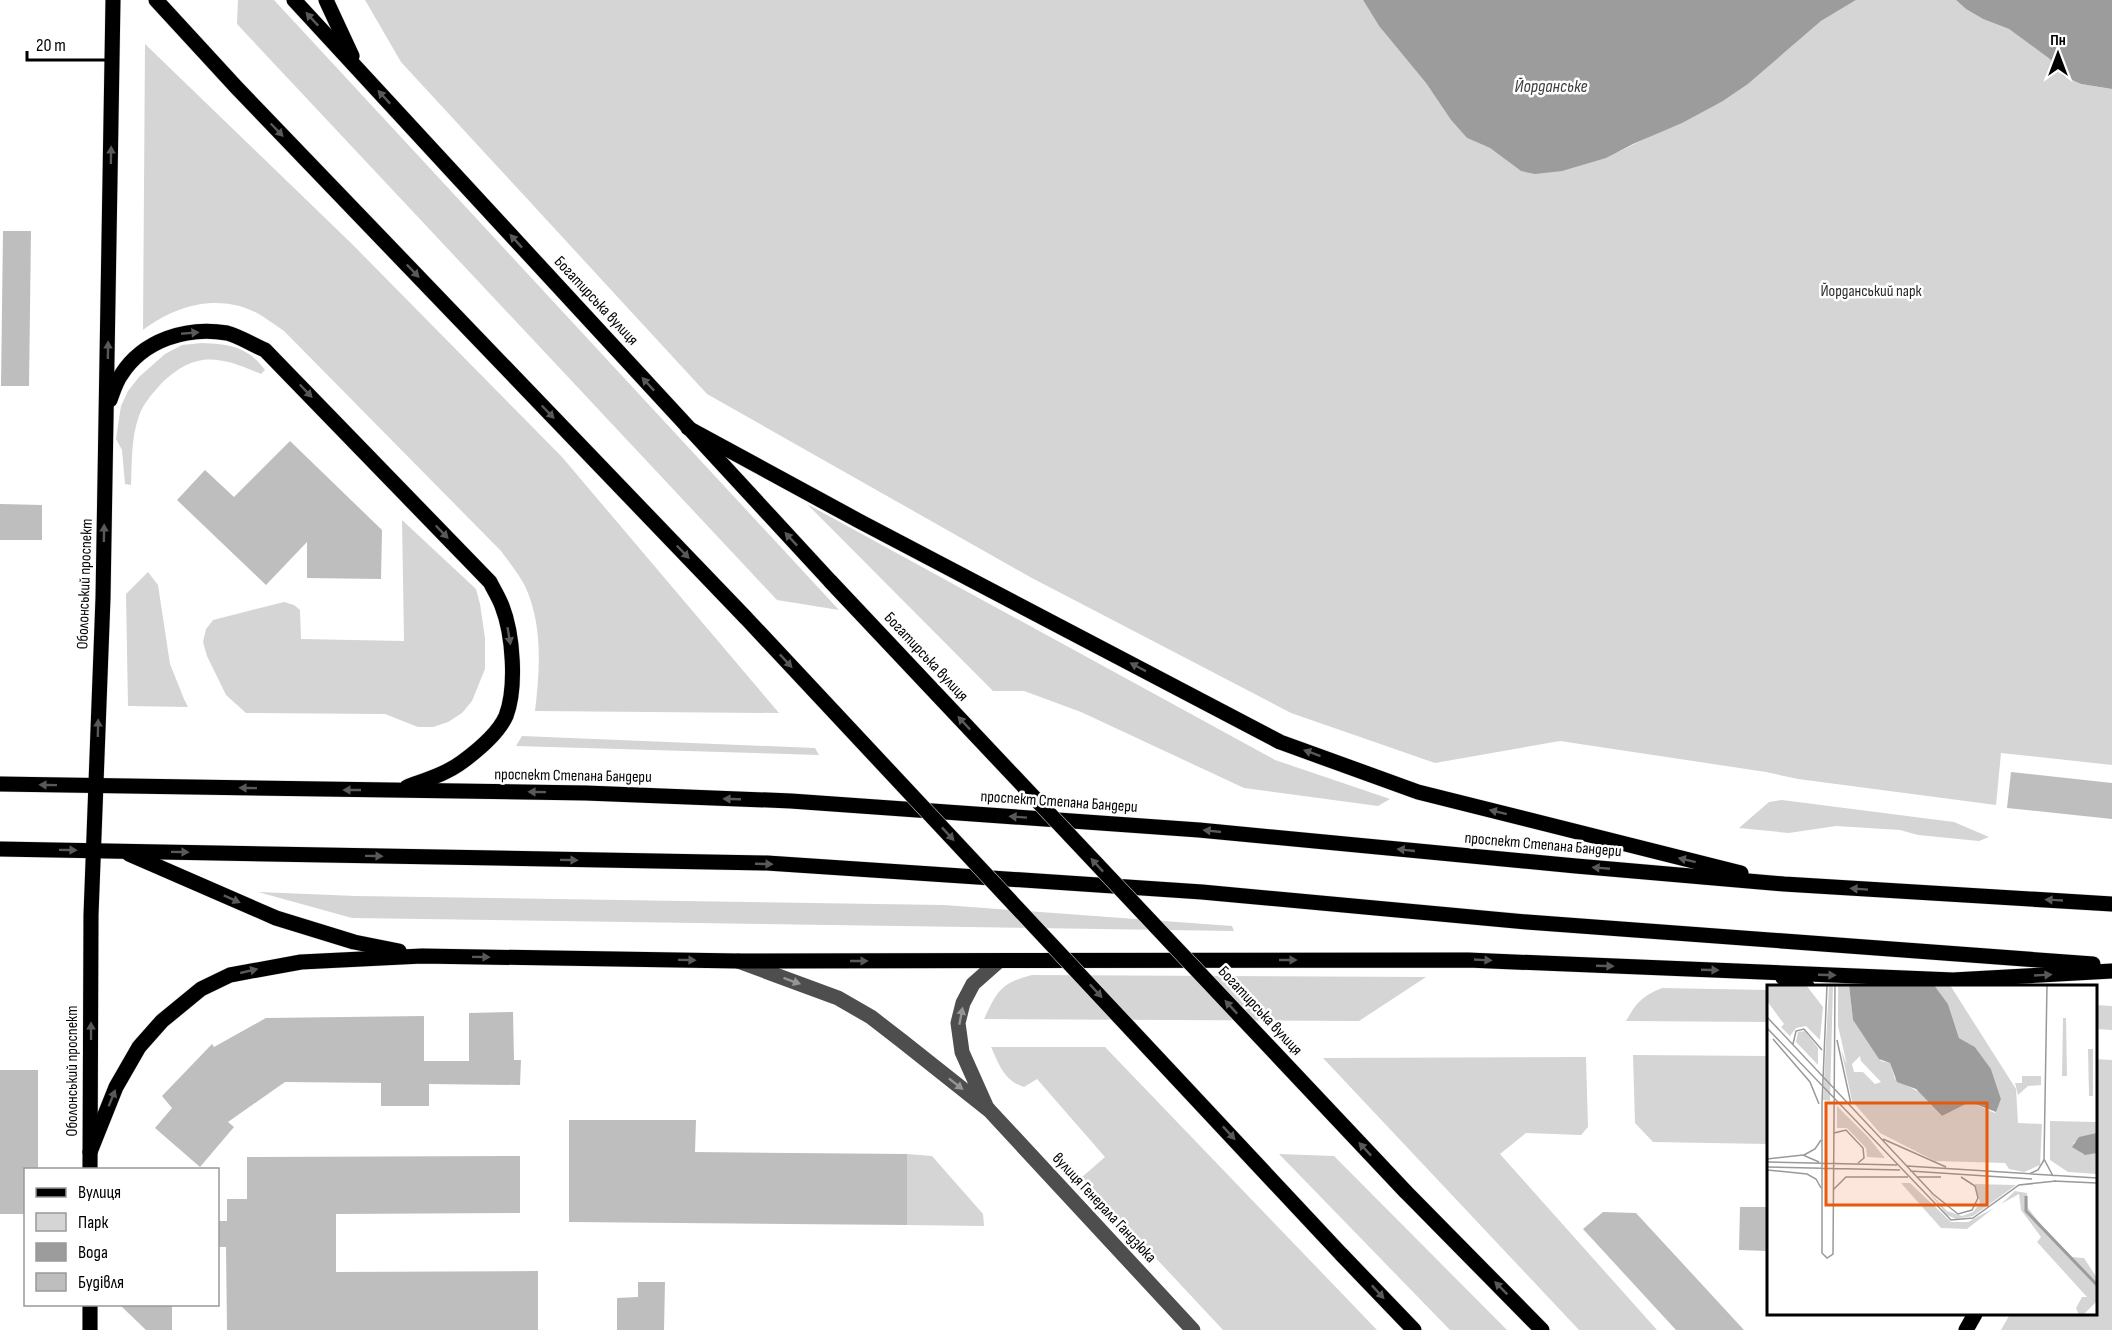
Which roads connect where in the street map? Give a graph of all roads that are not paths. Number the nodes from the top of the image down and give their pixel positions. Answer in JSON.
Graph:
{"nodes":[{"id":1,"x":113,"y":0,"type":"edge"},
{"id":2,"x":156,"y":0,"type":"edge"},
{"id":3,"x":294,"y":0,"type":"edge"},
{"id":4,"x":326,"y":0,"type":"edge"},
{"id":5,"x":358,"y":69,"type":"junction"},
{"id":6,"x":107,"y":409,"type":"junction"},
{"id":7,"x":688,"y":428,"type":"junction"},
{"id":8,"x":0,"y":784,"type":"edge"},
{"id":9,"x":96,"y":786,"type":"junction"},
{"id":10,"x":398,"y":790,"type":"junction"},
{"id":11,"x":0,"y":849,"type":"edge"},
{"id":12,"x":94,"y":850,"type":"junction"},
{"id":13,"x":121,"y":850,"type":"junction"},
{"id":14,"x":1784,"y":884,"type":"junction"},
{"id":15,"x":2112,"y":904,"type":"edge"},
{"id":16,"x":422,"y":956,"type":"junction"},
{"id":17,"x":738,"y":962,"type":"junction"},
{"id":18,"x":999,"y":962,"type":"junction"},
{"id":19,"x":2112,"y":966,"type":"edge"},
{"id":20,"x":2112,"y":971,"type":"edge"},
{"id":21,"x":1769,"y":972,"type":"junction"},
{"id":22,"x":1802,"y":985,"type":"edge"},
{"id":23,"x":989,"y":1110,"type":"junction"},
{"id":24,"x":90,"y":1152,"type":"junction"},
{"id":25,"x":90,"y":1168,"type":"edge"},
{"id":26,"x":90,"y":1306,"type":"edge"},
{"id":27,"x":1974,"y":1315,"type":"edge"},
{"id":28,"x":90,"y":1330,"type":"edge"},
{"id":29,"x":1193,"y":1330,"type":"edge"},
{"id":30,"x":1414,"y":1330,"type":"edge"},
{"id":31,"x":1542,"y":1330,"type":"edge"},
{"id":32,"x":1966,"y":1330,"type":"edge"}],
"edges":[{"from":6,"to":1,"type":"main road","name":"Оболонський проспект","one_way":true},
{"from":2,"to":30,"type":"main road","one_way":true,"bridge":true},
{"from":5,"to":3,"type":"main road","name":"Богатирська вулиця","one_way":true},
{"from":4,"to":5,"type":"main road"},
{"from":7,"to":5,"type":"main road","name":"Богатирська вулиця","one_way":true},
{"from":9,"to":6,"type":"main road","name":"Оболонський проспект","one_way":true},
{"from":6,"to":10,"type":"main road","one_way":true},
{"from":14,"to":7,"type":"main road","one_way":true},
{"from":31,"to":7,"type":"main road","name":"Богатирська вулиця","one_way":true,"bridge":true},
{"from":9,"to":8,"type":"main road","name":"проспект Степана Бандери","one_way":true},
{"from":10,"to":9,"type":"main road","name":"проспект Степана Бандери","one_way":true},
{"from":9,"to":12,"type":"main road","name":"Оболонський проспект"},
{"from":14,"to":10,"type":"main road","name":"проспект Степана Бандери","one_way":true},
{"from":11,"to":12,"type":"main road","one_way":true},
{"from":12,"to":13,"type":"main road"},
{"from":24,"to":12,"type":"main road","name":"Оболонський проспект","one_way":true},
{"from":13,"to":16,"type":"main road","one_way":true},
{"from":13,"to":19,"type":"main road","one_way":true},
{"from":15,"to":14,"type":"main road","name":"проспект Степана Бандери","one_way":true},
{"from":16,"to":17,"type":"main road","one_way":true},
{"from":24,"to":16,"type":"main road","one_way":true},
{"from":17,"to":18,"type":"main road","one_way":true},
{"from":17,"to":23,"type":"street","name":"вулиця Генерала Гандзюка","one_way":true},
{"from":18,"to":21,"type":"main road","one_way":true},
{"from":23,"to":18,"type":"street","name":"вулиця Генерала Гандзюка","one_way":true},
{"from":21,"to":20,"type":"main road","one_way":true},
{"from":21,"to":22,"type":"main road"},
{"from":23,"to":29,"type":"street","name":"вулиця Генерала Гандзюка"},
{"from":24,"to":25,"type":"main road","name":"Оболонський проспект"},
{"from":26,"to":28,"type":"main road"},
{"from":27,"to":32,"type":"main road"}]}
